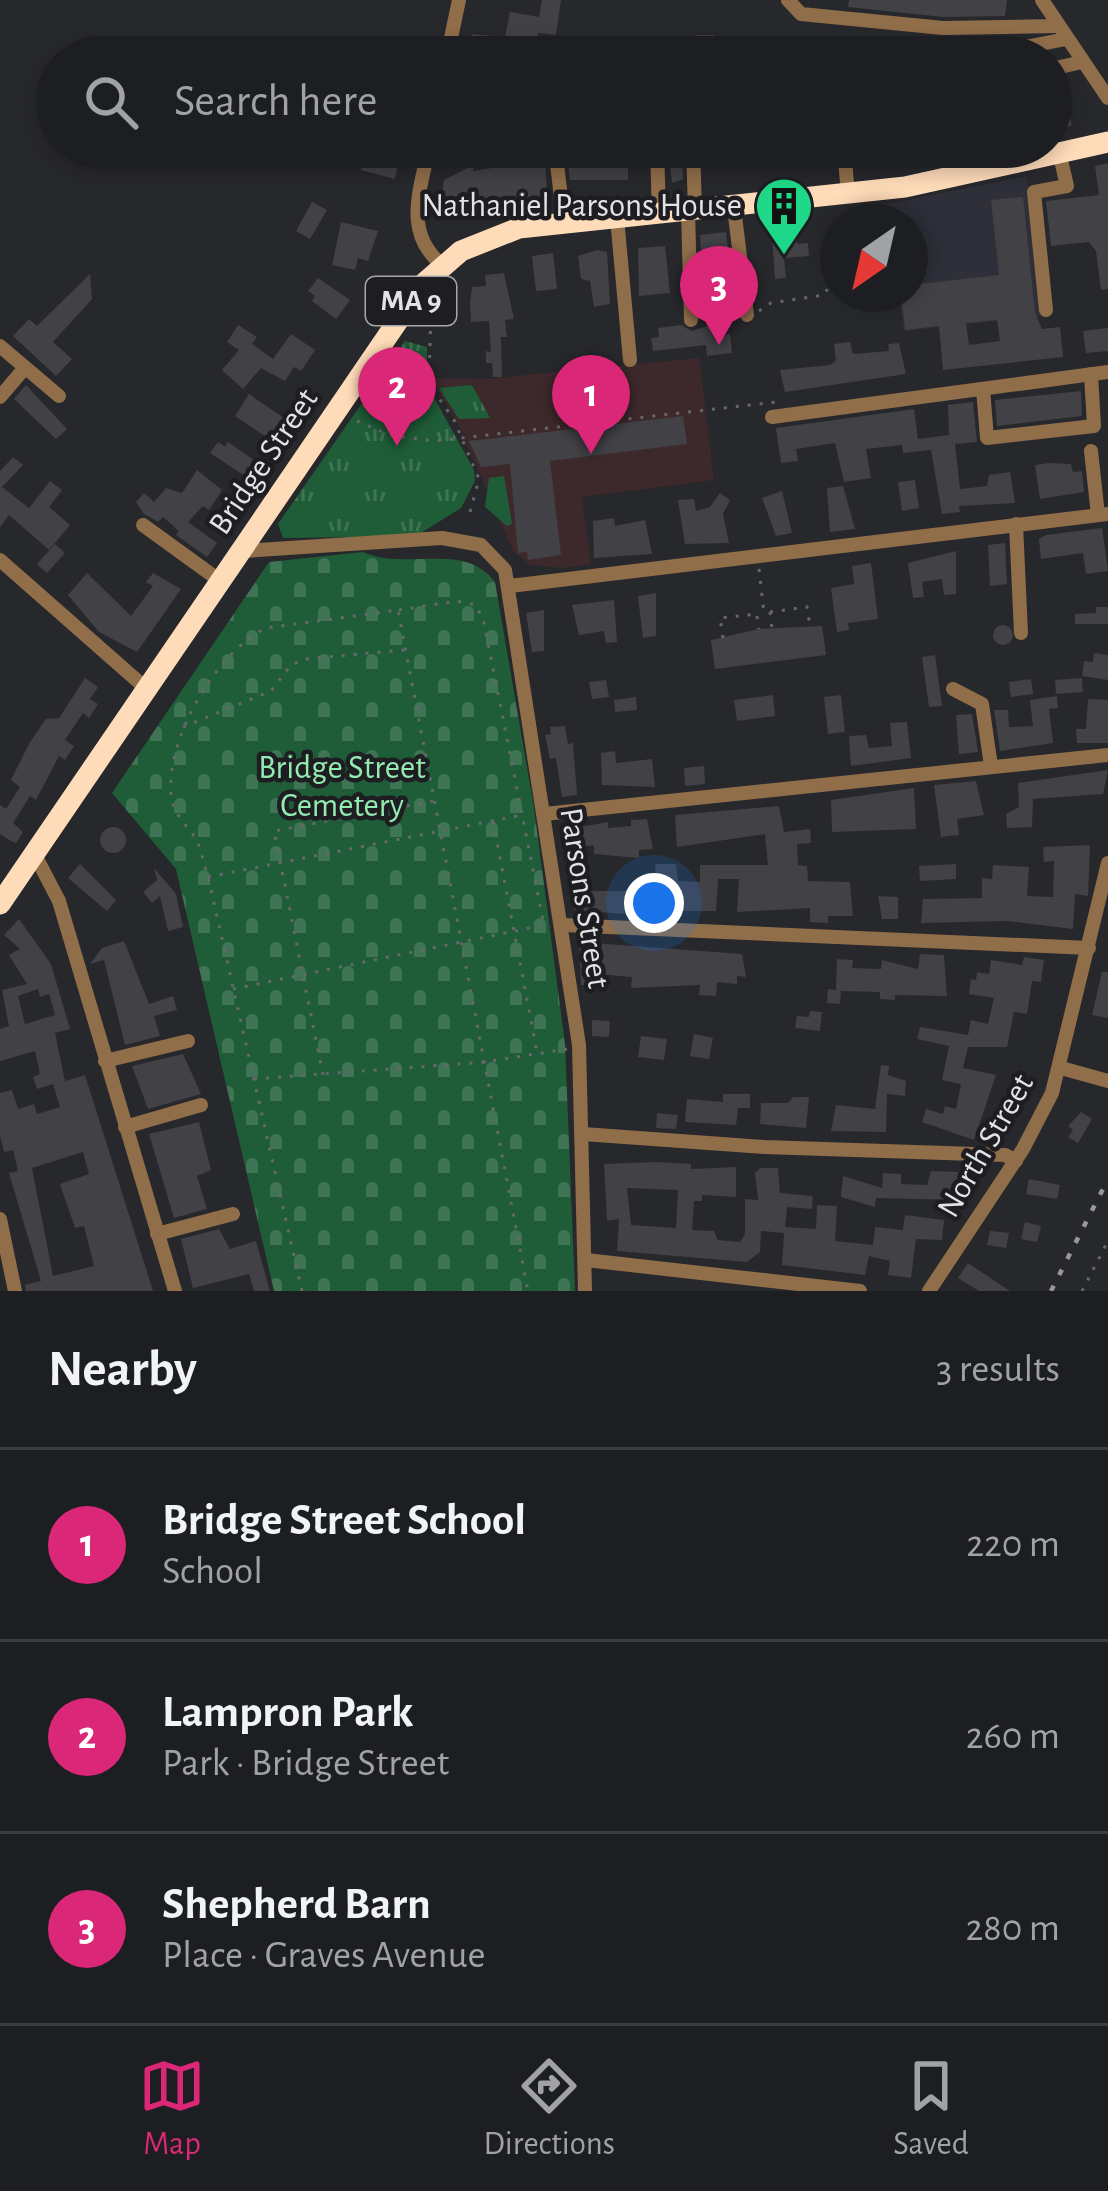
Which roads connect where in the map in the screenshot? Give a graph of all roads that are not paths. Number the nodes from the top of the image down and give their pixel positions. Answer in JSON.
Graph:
{"nodes":[{"id":1,"x":459,"y":0,"type":"edge"},
{"id":2,"x":788,"y":0,"type":"edge"},
{"id":3,"x":1042,"y":0,"type":"edge"},
{"id":4,"x":1062,"y":33,"type":"junction"},
{"id":5,"x":451,"y":36,"type":"edge"},
{"id":6,"x":1051,"y":36,"type":"edge"},
{"id":7,"x":1064,"y":36,"type":"edge"},
{"id":8,"x":1072,"y":48,"type":"edge"},
{"id":9,"x":1082,"y":62,"type":"junction"},
{"id":10,"x":1072,"y":64,"type":"edge"},
{"id":11,"x":1108,"y":98,"type":"edge"},
{"id":12,"x":1108,"y":142,"type":"edge"},
{"id":13,"x":1072,"y":152,"type":"edge"},
{"id":14,"x":425,"y":168,"type":"edge"},
{"id":15,"x":557,"y":168,"type":"edge"},
{"id":16,"x":658,"y":168,"type":"edge"},
{"id":17,"x":693,"y":168,"type":"edge"},
{"id":18,"x":846,"y":168,"type":"edge"},
{"id":19,"x":984,"y":168,"type":"edge"},
{"id":20,"x":1004,"y":168,"type":"edge"},
{"id":21,"x":1063,"y":168,"type":"edge"},
{"id":22,"x":985,"y":172,"type":"junction"},
{"id":23,"x":849,"y":204,"type":"joint"},
{"id":24,"x":820,"y":205,"type":"edge"},
{"id":25,"x":734,"y":207,"type":"junction"},
{"id":26,"x":692,"y":211,"type":"junction"},
{"id":27,"x":659,"y":214,"type":"junction"},
{"id":28,"x":616,"y":218,"type":"junction"},
{"id":29,"x":564,"y":223,"type":"junction"},
{"id":30,"x":442,"y":265,"type":"junction"},
{"id":31,"x":1046,"y":310,"type":"dead end"},
{"id":32,"x":746,"y":315,"type":"road end"},
{"id":33,"x":691,"y":320,"type":"dead end"},
{"id":34,"x":0,"y":346,"type":"edge"},
{"id":35,"x":630,"y":360,"type":"dead end"},
{"id":36,"x":23,"y":370,"type":"junction"},
{"id":37,"x":1108,"y":372,"type":"edge"},
{"id":38,"x":1091,"y":374,"type":"junction"},
{"id":39,"x":982,"y":389,"type":"junction"},
{"id":40,"x":58,"y":396,"type":"dead end"},
{"id":41,"x":0,"y":397,"type":"edge"},
{"id":42,"x":772,"y":417,"type":"dead end"},
{"id":43,"x":1091,"y":452,"type":"dead end"},
{"id":44,"x":1103,"y":514,"type":"edge"},
{"id":45,"x":1016,"y":524,"type":"junction"},
{"id":46,"x":143,"y":525,"type":"dead end"},
{"id":47,"x":244,"y":551,"type":"junction"},
{"id":48,"x":0,"y":560,"type":"edge"},
{"id":49,"x":223,"y":583,"type":"junction"},
{"id":50,"x":510,"y":586,"type":"junction"},
{"id":51,"x":1022,"y":633,"type":"dead end"},
{"id":52,"x":953,"y":689,"type":"dead end"},
{"id":53,"x":149,"y":691,"type":"junction"},
{"id":54,"x":1108,"y":755,"type":"edge"},
{"id":55,"x":992,"y":766,"type":"junction"},
{"id":56,"x":544,"y":814,"type":"junction"},
{"id":57,"x":36,"y":856,"type":"junction"},
{"id":58,"x":1108,"y":863,"type":"edge"},
{"id":59,"x":0,"y":904,"type":"edge"},
{"id":60,"x":562,"y":925,"type":"junction"},
{"id":61,"x":1089,"y":948,"type":"junction"},
{"id":62,"x":188,"y":1041,"type":"dead end"},
{"id":63,"x":105,"y":1061,"type":"junction"},
{"id":64,"x":1061,"y":1068,"type":"junction"},
{"id":65,"x":1108,"y":1081,"type":"edge"},
{"id":66,"x":201,"y":1105,"type":"dead end"},
{"id":67,"x":125,"y":1127,"type":"junction"},
{"id":68,"x":584,"y":1134,"type":"junction"},
{"id":69,"x":1016,"y":1161,"type":"junction"},
{"id":70,"x":233,"y":1214,"type":"dead end"},
{"id":71,"x":0,"y":1219,"type":"edge"},
{"id":72,"x":157,"y":1234,"type":"junction"},
{"id":73,"x":586,"y":1260,"type":"junction"},
{"id":74,"x":15,"y":1291,"type":"edge"},
{"id":75,"x":175,"y":1291,"type":"edge"},
{"id":76,"x":585,"y":1291,"type":"edge"},
{"id":77,"x":860,"y":1291,"type":"edge"},
{"id":78,"x":929,"y":1291,"type":"edge"}],
"edges":[{"from":1,"to":5,"type":"street"},
{"from":2,"to":4,"type":"street"},
{"from":3,"to":4,"type":"street"},
{"from":4,"to":6,"type":"street"},
{"from":4,"to":7,"type":"street"},
{"from":8,"to":9,"type":"street"},
{"from":9,"to":10,"type":"street"},
{"from":9,"to":11,"type":"street"},
{"from":12,"to":13,"type":"highway","name":"Bridge Street","number":"MA 9"},
{"from":14,"to":30,"type":"street"},
{"from":15,"to":29,"type":"street"},
{"from":16,"to":27,"type":"street"},
{"from":17,"to":26,"type":"street"},
{"from":18,"to":23,"type":"street"},
{"from":19,"to":22,"type":"street"},
{"from":20,"to":22,"type":"highway","name":"Bridge Street","number":"MA 9"},
{"from":21,"to":31,"type":"street"},
{"from":22,"to":23,"type":"highway","name":"Bridge Street","number":"MA 9"},
{"from":24,"to":25,"type":"highway","name":"Bridge Street","number":"MA 9"},
{"from":25,"to":26,"type":"highway","name":"Bridge Street","number":"MA 9"},
{"from":25,"to":32,"type":"street"},
{"from":26,"to":27,"type":"highway","name":"Bridge Street","number":"MA 9"},
{"from":26,"to":33,"type":"street"},
{"from":27,"to":28,"type":"highway","name":"Bridge Street","number":"MA 9"},
{"from":28,"to":29,"type":"highway","name":"Bridge Street","number":"MA 9"},
{"from":28,"to":35,"type":"street"},
{"from":29,"to":30,"type":"highway","name":"Bridge Street","number":"MA 9"},
{"from":30,"to":47,"type":"highway","name":"Bridge Street","number":"MA 9"},
{"from":34,"to":36,"type":"street"},
{"from":36,"to":40,"type":"street"},
{"from":36,"to":41,"type":"street"},
{"from":37,"to":38,"type":"street"},
{"from":38,"to":39,"type":"street"},
{"from":38,"to":39,"type":"street"},
{"from":39,"to":42,"type":"street"},
{"from":43,"to":44,"type":"street"},
{"from":44,"to":45,"type":"street"},
{"from":45,"to":50,"type":"street"},
{"from":45,"to":51,"type":"street"},
{"from":46,"to":49,"type":"street"},
{"from":47,"to":49,"type":"highway","name":"Bridge Street","number":"MA 9"},
{"from":47,"to":50,"type":"street"},
{"from":48,"to":53,"type":"street"},
{"from":49,"to":53,"type":"highway","name":"Bridge Street","number":"MA 9"},
{"from":50,"to":56,"type":"street","name":"Parsons Street"},
{"from":52,"to":55,"type":"street"},
{"from":53,"to":57,"type":"highway","name":"Bridge Street","number":"MA 9"},
{"from":54,"to":55,"type":"street"},
{"from":55,"to":56,"type":"street"},
{"from":56,"to":60,"type":"street","name":"Parsons Street"},
{"from":57,"to":59,"type":"highway","name":"Bridge Street","number":"MA 9"},
{"from":57,"to":63,"type":"street"},
{"from":58,"to":61,"type":"street"},
{"from":60,"to":61,"type":"street"},
{"from":60,"to":68,"type":"street","name":"Parsons Street"},
{"from":61,"to":64,"type":"street"},
{"from":62,"to":63,"type":"street"},
{"from":63,"to":67,"type":"street"},
{"from":64,"to":65,"type":"street","name":"North Street"},
{"from":64,"to":69,"type":"street","name":"North Street"},
{"from":66,"to":67,"type":"street"},
{"from":67,"to":72,"type":"street"},
{"from":68,"to":69,"type":"street"},
{"from":68,"to":73,"type":"street","name":"Parsons Street"},
{"from":69,"to":78,"type":"street","name":"North Street"},
{"from":70,"to":72,"type":"street"},
{"from":71,"to":74,"type":"street"},
{"from":72,"to":75,"type":"street"},
{"from":73,"to":76,"type":"street","name":"Parsons Street"},
{"from":73,"to":77,"type":"street"}]}
